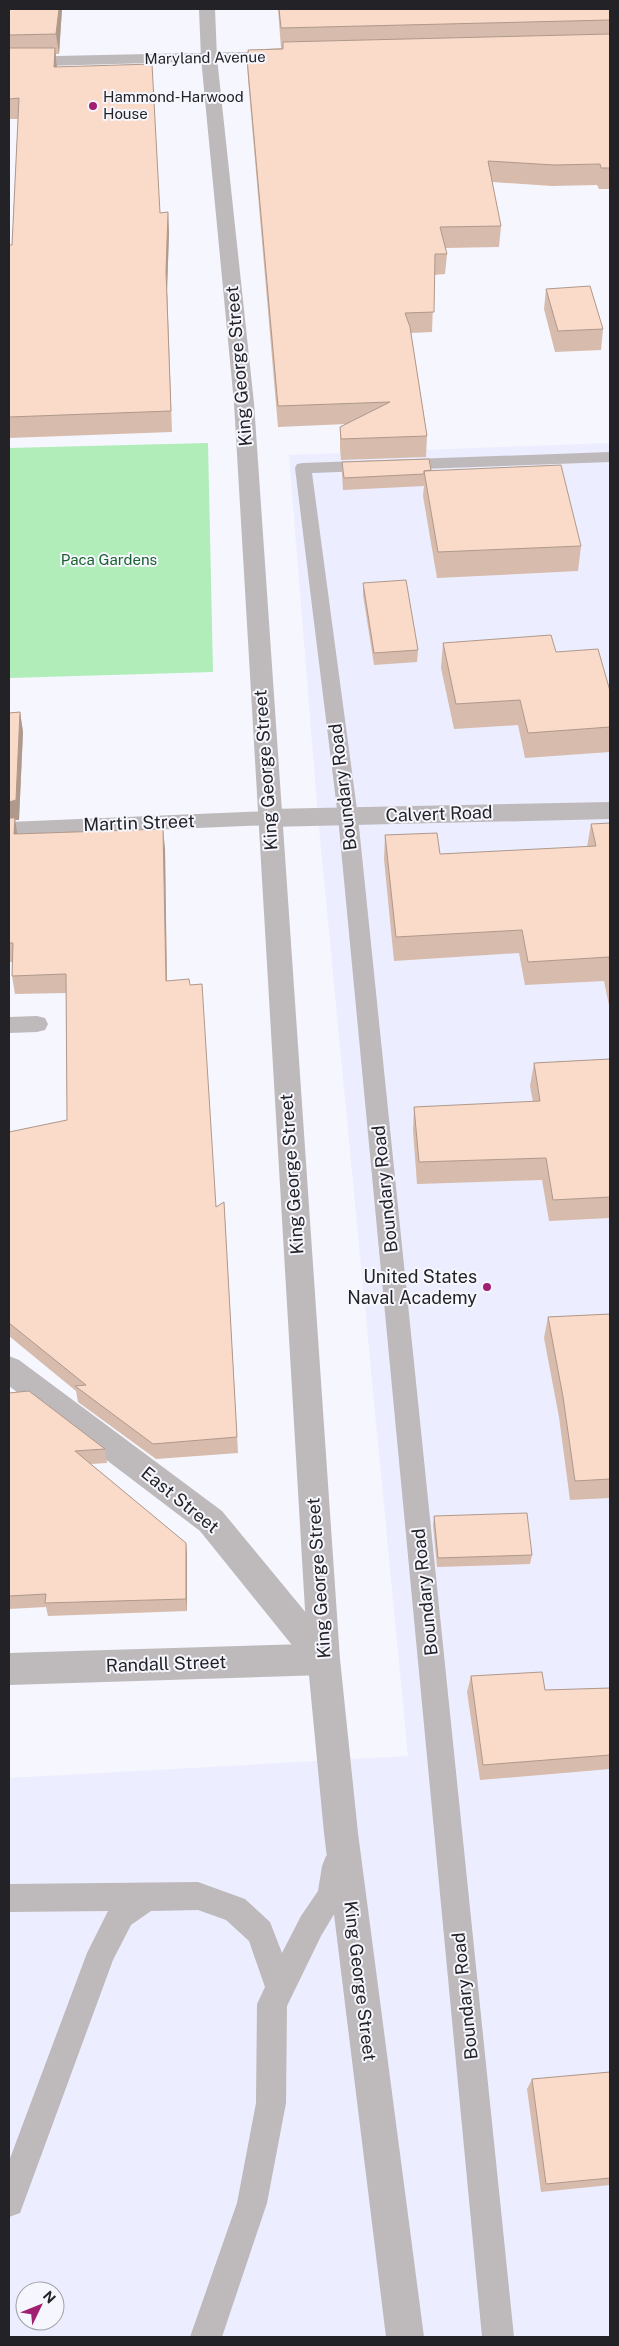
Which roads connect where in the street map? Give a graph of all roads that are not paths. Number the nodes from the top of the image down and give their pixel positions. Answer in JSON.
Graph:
{"nodes":[{"id":1,"x":207,"y":9,"type":"edge"},
{"id":2,"x":297,"y":56,"type":"edge"},
{"id":3,"x":209,"y":58,"type":"junction"},
{"id":4,"x":9,"y":62,"type":"edge"},
{"id":5,"x":610,"y":457,"type":"edge"},
{"id":6,"x":610,"y":810,"type":"edge"},
{"id":7,"x":348,"y":817,"type":"junction"},
{"id":8,"x":269,"y":818,"type":"junction"},
{"id":9,"x":9,"y":829,"type":"edge"},
{"id":10,"x":37,"y":1024,"type":"dead end"},
{"id":11,"x":9,"y":1025,"type":"edge"},
{"id":12,"x":9,"y":1369,"type":"edge"},
{"id":13,"x":324,"y":1659,"type":"junction"},
{"id":14,"x":9,"y":1668,"type":"edge"},
{"id":15,"x":341,"y":1833,"type":"junction"},
{"id":16,"x":146,"y":1897,"type":"junction"},
{"id":17,"x":9,"y":1898,"type":"edge"},
{"id":18,"x":280,"y":1986,"type":"junction"},
{"id":19,"x":9,"y":2202,"type":"edge"},
{"id":20,"x":206,"y":2337,"type":"edge"},
{"id":21,"x":405,"y":2337,"type":"edge"},
{"id":22,"x":498,"y":2337,"type":"edge"}],
"edges":[{"from":1,"to":3,"type":"street","name":"King George Street"},
{"from":2,"to":3,"type":"street","name":"Maryland Avenue"},
{"from":3,"to":4,"type":"street","name":"Maryland Avenue"},
{"from":3,"to":8,"type":"street","name":"King George Street"},
{"from":5,"to":7,"type":"lane","name":"Boundary Road"},
{"from":6,"to":7,"type":"street","name":"Calvert Road"},
{"from":7,"to":8,"type":"street","name":"Calvert Road"},
{"from":7,"to":22,"type":"lane","name":"Boundary Road"},
{"from":8,"to":9,"type":"lane","name":"Martin Street"},
{"from":8,"to":13,"type":"street","name":"King George Street"},
{"from":10,"to":11,"type":"lane"},
{"from":12,"to":13,"type":"street","name":"East Street"},
{"from":13,"to":14,"type":"street","name":"Randall Street"},
{"from":13,"to":15,"type":"street","name":"King George Street"},
{"from":15,"to":18,"type":"lane"},
{"from":15,"to":21,"type":"street","name":"King George Street"},
{"from":16,"to":17,"type":"lane"},
{"from":16,"to":18,"type":"lane"},
{"from":16,"to":19,"type":"lane"},
{"from":18,"to":20,"type":"lane"}]}
